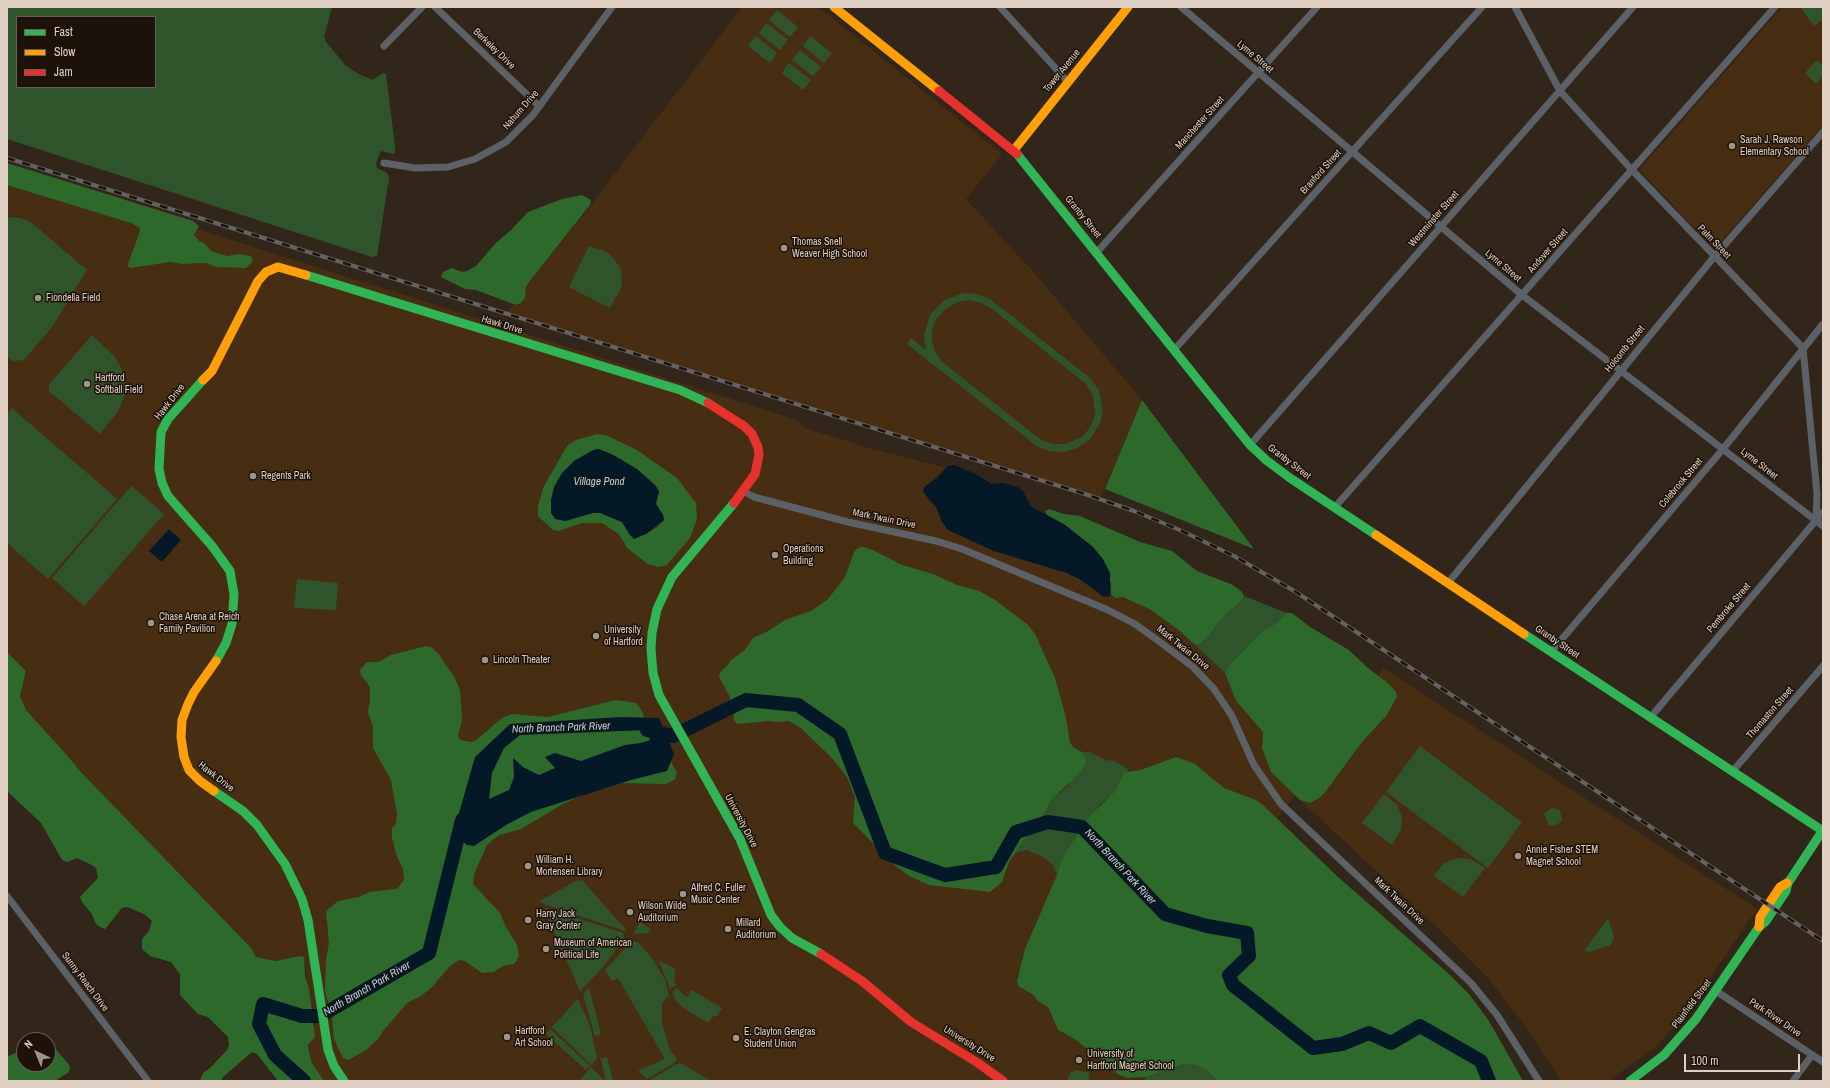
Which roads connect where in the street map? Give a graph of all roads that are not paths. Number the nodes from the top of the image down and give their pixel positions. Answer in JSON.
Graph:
{"nodes":[{"id":1,"x":422,"y":7,"type":"edge"},
{"id":2,"x":435,"y":7,"type":"edge"},
{"id":3,"x":612,"y":7,"type":"edge"},
{"id":4,"x":834,"y":7,"type":"edge"},
{"id":5,"x":1000,"y":7,"type":"edge"},
{"id":6,"x":1128,"y":7,"type":"edge"},
{"id":7,"x":1181,"y":7,"type":"edge"},
{"id":8,"x":1317,"y":7,"type":"edge"},
{"id":9,"x":1482,"y":7,"type":"edge"},
{"id":10,"x":1515,"y":7,"type":"edge"},
{"id":11,"x":1633,"y":7,"type":"edge"},
{"id":12,"x":1775,"y":7,"type":"edge"},
{"id":13,"x":384,"y":46,"type":"dead end"},
{"id":14,"x":1258,"y":73,"type":"junction"},
{"id":15,"x":1068,"y":82,"type":"junction"},
{"id":16,"x":1560,"y":91,"type":"junction"},
{"id":17,"x":540,"y":106,"type":"junction"},
{"id":18,"x":1823,"y":132,"type":"edge"},
{"id":19,"x":1014,"y":150,"type":"junction"},
{"id":20,"x":1352,"y":153,"type":"junction"},
{"id":21,"x":384,"y":162,"type":"dead end"},
{"id":22,"x":1632,"y":170,"type":"junction"},
{"id":23,"x":1441,"y":227,"type":"junction"},
{"id":24,"x":1097,"y":252,"type":"junction"},
{"id":25,"x":1714,"y":257,"type":"junction"},
{"id":26,"x":1522,"y":295,"type":"junction"},
{"id":27,"x":1823,"y":324,"type":"edge"},
{"id":28,"x":1803,"y":348,"type":"junction"},
{"id":29,"x":1174,"y":350,"type":"junction"},
{"id":30,"x":1621,"y":371,"type":"junction"},
{"id":31,"x":1250,"y":445,"type":"junction"},
{"id":32,"x":1723,"y":448,"type":"junction"},
{"id":33,"x":743,"y":491,"type":"junction"},
{"id":34,"x":1335,"y":507,"type":"junction"},
{"id":35,"x":1823,"y":512,"type":"edge"},
{"id":36,"x":1816,"y":520,"type":"junction"},
{"id":37,"x":1823,"y":526,"type":"edge"},
{"id":38,"x":1448,"y":583,"type":"junction"},
{"id":39,"x":1551,"y":652,"type":"junction"},
{"id":40,"x":1823,"y":666,"type":"edge"},
{"id":41,"x":1650,"y":718,"type":"junction"},
{"id":42,"x":1732,"y":772,"type":"junction"},
{"id":43,"x":1823,"y":830,"type":"edge"},
{"id":44,"x":7,"y":896,"type":"edge"},
{"id":45,"x":1716,"y":991,"type":"junction"},
{"id":46,"x":1812,"y":1055,"type":"junction"},
{"id":47,"x":1823,"y":1062,"type":"edge"},
{"id":48,"x":148,"y":1081,"type":"edge"},
{"id":49,"x":344,"y":1081,"type":"edge"},
{"id":50,"x":1003,"y":1081,"type":"edge"},
{"id":51,"x":1539,"y":1081,"type":"edge"},
{"id":52,"x":1630,"y":1081,"type":"edge"},
{"id":53,"x":1793,"y":1081,"type":"edge"}],
"edges":[{"from":1,"to":13,"type":"street"},
{"from":2,"to":17,"type":"street","name":"Berkeley Drive"},
{"from":3,"to":17,"type":"street","name":"Nahum Drive"},
{"from":4,"to":19,"type":"street","name":"Granby Street"},
{"from":5,"to":15,"type":"street"},
{"from":6,"to":15,"type":"street","name":"Tower Avenue"},
{"from":7,"to":14,"type":"street","name":"Lyme Street"},
{"from":8,"to":14,"type":"street","name":"Manchester Street"},
{"from":9,"to":20,"type":"street","name":"Branford Street"},
{"from":10,"to":16,"type":"street","name":"Palm Street"},
{"from":11,"to":16,"type":"street","name":"Westminster Street"},
{"from":12,"to":22,"type":"street","name":"Andover Street"},
{"from":14,"to":20,"type":"street","name":"Lyme Street"},
{"from":14,"to":24,"type":"street","name":"Manchester Street"},
{"from":15,"to":19,"type":"street","name":"Tower Avenue"},
{"from":16,"to":22,"type":"street","name":"Palm Street"},
{"from":16,"to":23,"type":"street","name":"Westminster Street"},
{"from":17,"to":21,"type":"street","name":"Nahum Drive"},
{"from":18,"to":25,"type":"street","name":"Holcomb Street"},
{"from":19,"to":24,"type":"street","name":"Granby Street"},
{"from":20,"to":23,"type":"street","name":"Lyme Street"},
{"from":20,"to":29,"type":"street","name":"Branford Street"},
{"from":22,"to":25,"type":"street","name":"Palm Street"},
{"from":22,"to":26,"type":"street","name":"Andover Street"},
{"from":23,"to":26,"type":"street","name":"Lyme Street"},
{"from":23,"to":31,"type":"street","name":"Westminster Street"},
{"from":24,"to":29,"type":"street","name":"Granby Street"},
{"from":25,"to":28,"type":"street","name":"Palm Street"},
{"from":25,"to":30,"type":"street","name":"Holcomb Street"},
{"from":26,"to":30,"type":"street","name":"Lyme Street"},
{"from":26,"to":34,"type":"street","name":"Andover Street"},
{"from":27,"to":28,"type":"street","name":"Colebrook Street"},
{"from":28,"to":32,"type":"street","name":"Colebrook Street"},
{"from":28,"to":36,"type":"street"},
{"from":29,"to":31,"type":"street","name":"Granby Street"},
{"from":30,"to":32,"type":"street","name":"Lyme Street"},
{"from":30,"to":38,"type":"street","name":"Holcomb Street"},
{"from":31,"to":34,"type":"street","name":"Granby Street"},
{"from":32,"to":36,"type":"street","name":"Lyme Street"},
{"from":32,"to":39,"type":"street","name":"Colebrook Street"},
{"from":33,"to":49,"type":"street","name":"Hawk Drive"},
{"from":33,"to":50,"type":"street","name":"University Drive"},
{"from":33,"to":51,"type":"street","name":"Mark Twain Drive"},
{"from":34,"to":38,"type":"street","name":"Granby Street"},
{"from":35,"to":36,"type":"street","name":"Pembroke Street"},
{"from":36,"to":37,"type":"street","name":"Lyme Street"},
{"from":36,"to":41,"type":"street","name":"Pembroke Street"},
{"from":38,"to":39,"type":"street","name":"Granby Street"},
{"from":39,"to":41,"type":"street","name":"Granby Street"},
{"from":40,"to":42,"type":"street","name":"Thomaston Street"},
{"from":41,"to":42,"type":"street","name":"Granby Street"},
{"from":42,"to":43,"type":"street","name":"Granby Street"},
{"from":43,"to":45,"type":"street","name":"Plainfield Street"},
{"from":44,"to":48,"type":"street","name":"Sunny Reach Drive"},
{"from":45,"to":46,"type":"street","name":"Park River Drive"},
{"from":45,"to":52,"type":"street","name":"Plainfield Street"},
{"from":46,"to":47,"type":"street","name":"Park River Drive"},
{"from":46,"to":53,"type":"street"}]}
